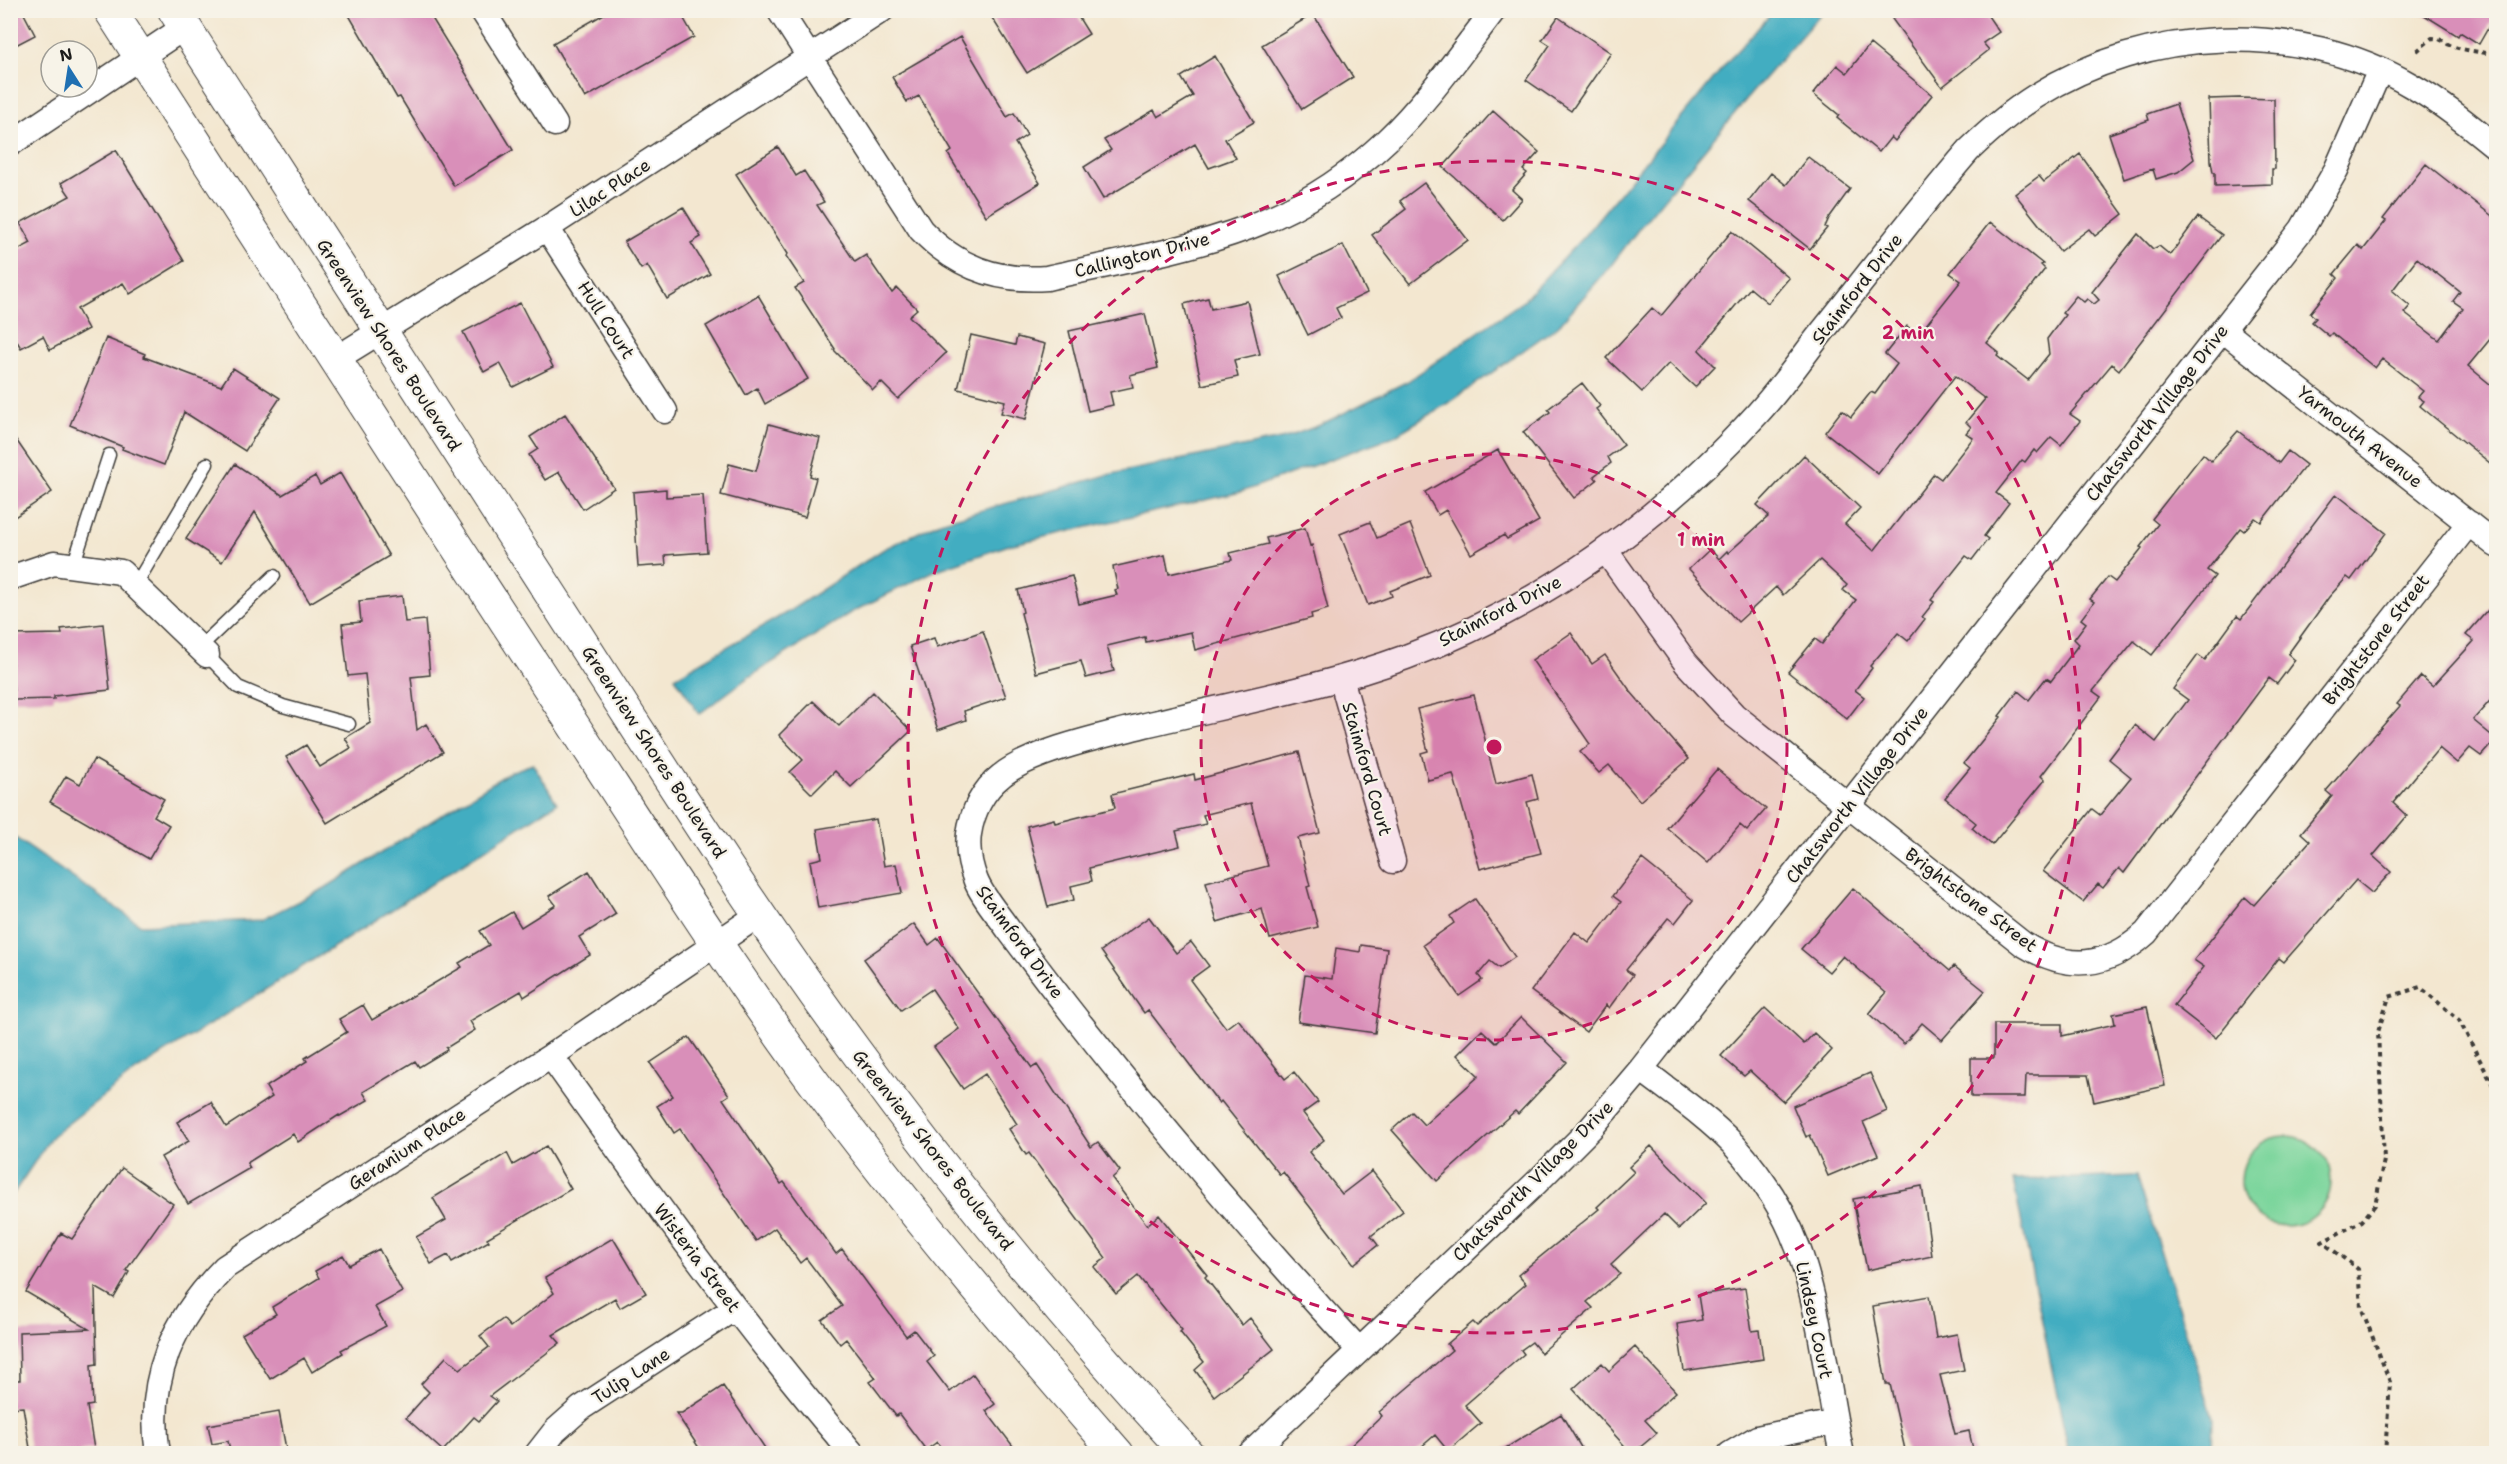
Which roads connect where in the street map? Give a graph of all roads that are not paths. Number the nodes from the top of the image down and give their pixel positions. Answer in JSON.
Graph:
{"nodes":[{"id":1,"x":110,"y":10,"type":"edge"},
{"id":2,"x":779,"y":10,"type":"edge"},
{"id":3,"x":882,"y":10,"type":"edge"},
{"id":4,"x":1494,"y":10,"type":"edge"},
{"id":5,"x":493,"y":14,"type":"edge"},
{"id":6,"x":180,"y":19,"type":"edge"},
{"id":7,"x":140,"y":57,"type":"junction"},
{"id":8,"x":809,"y":59,"type":"junction"},
{"id":9,"x":2380,"y":70,"type":"junction"},
{"id":10,"x":555,"y":124,"type":"dead end"},
{"id":11,"x":10,"y":144,"type":"edge"},
{"id":12,"x":2496,"y":147,"type":"edge"},
{"id":13,"x":547,"y":228,"type":"junction"},
{"id":14,"x":379,"y":330,"type":"junction"},
{"id":15,"x":2223,"y":330,"type":"junction"},
{"id":16,"x":334,"y":360,"type":"junction"},
{"id":17,"x":664,"y":411,"type":"dead end"},
{"id":18,"x":109,"y":455,"type":"dead end"},
{"id":19,"x":207,"y":464,"type":"dead end"},
{"id":20,"x":2469,"y":523,"type":"junction"},
{"id":21,"x":2496,"y":545,"type":"edge"},
{"id":22,"x":1606,"y":551,"type":"junction"},
{"id":23,"x":73,"y":566,"type":"junction"},
{"id":24,"x":274,"y":576,"type":"dead end"},
{"id":25,"x":10,"y":578,"type":"edge"},
{"id":26,"x":135,"y":586,"type":"junction"},
{"id":27,"x":203,"y":652,"type":"junction"},
{"id":28,"x":1341,"y":678,"type":"junction"},
{"id":29,"x":349,"y":724,"type":"dead end"},
{"id":30,"x":1848,"y":806,"type":"junction"},
{"id":31,"x":1393,"y":861,"type":"dead end"},
{"id":32,"x":760,"y":914,"type":"junction"},
{"id":33,"x":717,"y":943,"type":"junction"},
{"id":34,"x":551,"y":1056,"type":"junction"},
{"id":35,"x":1641,"y":1068,"type":"junction"},
{"id":36,"x":735,"y":1308,"type":"junction"},
{"id":37,"x":1359,"y":1350,"type":"junction"},
{"id":38,"x":1835,"y":1422,"type":"junction"},
{"id":39,"x":158,"y":1454,"type":"edge"},
{"id":40,"x":537,"y":1454,"type":"edge"},
{"id":41,"x":853,"y":1454,"type":"edge"},
{"id":42,"x":1118,"y":1454,"type":"edge"},
{"id":43,"x":1188,"y":1454,"type":"edge"},
{"id":44,"x":1250,"y":1454,"type":"edge"},
{"id":45,"x":1730,"y":1454,"type":"edge"},
{"id":46,"x":1842,"y":1454,"type":"edge"}],
"edges":[{"from":1,"to":7,"type":"street"},
{"from":2,"to":8,"type":"street","name":"Callington Drive"},
{"from":3,"to":8,"type":"street","name":"Lilac Place"},
{"from":4,"to":8,"type":"street","name":"Callington Drive"},
{"from":5,"to":10,"type":"street"},
{"from":6,"to":7,"type":"street"},
{"from":6,"to":14,"type":"street","name":"Greenview Shores Boulevard"},
{"from":7,"to":11,"type":"street"},
{"from":7,"to":16,"type":"street"},
{"from":8,"to":13,"type":"street","name":"Lilac Place"},
{"from":9,"to":12,"type":"street","name":"Staimford Drive"},
{"from":9,"to":15,"type":"street","name":"Chatsworth Village Drive"},
{"from":9,"to":22,"type":"street","name":"Staimford Drive"},
{"from":13,"to":14,"type":"street","name":"Lilac Place"},
{"from":13,"to":17,"type":"street","name":"Hull Court"},
{"from":14,"to":16,"type":"street","name":"Lilac Place"},
{"from":14,"to":32,"type":"street","name":"Greenview Shores Boulevard"},
{"from":15,"to":20,"type":"street","name":"Yarmouth Avenue"},
{"from":15,"to":30,"type":"street","name":"Chatsworth Village Drive"},
{"from":16,"to":33,"type":"street"},
{"from":18,"to":23,"type":"lane"},
{"from":19,"to":26,"type":"lane"},
{"from":20,"to":21,"type":"street","name":"Yarmouth Avenue"},
{"from":20,"to":30,"type":"street","name":"Brightstone Street"},
{"from":22,"to":28,"type":"street","name":"Staimford Drive"},
{"from":22,"to":30,"type":"street","name":"Brightstone Street"},
{"from":23,"to":25,"type":"street"},
{"from":23,"to":26,"type":"street"},
{"from":24,"to":27,"type":"lane"},
{"from":26,"to":27,"type":"street"},
{"from":27,"to":29,"type":"lane"},
{"from":28,"to":31,"type":"street","name":"Staimford Court"},
{"from":28,"to":37,"type":"street","name":"Staimford Drive"},
{"from":30,"to":35,"type":"street","name":"Chatsworth Village Drive"},
{"from":32,"to":33,"type":"street","name":"Geranium Place"},
{"from":32,"to":43,"type":"street","name":"Greenview Shores Boulevard"},
{"from":33,"to":34,"type":"street","name":"Geranium Place"},
{"from":33,"to":42,"type":"street"},
{"from":34,"to":36,"type":"street","name":"Wisteria Street"},
{"from":34,"to":39,"type":"street","name":"Geranium Place"},
{"from":35,"to":37,"type":"street","name":"Chatsworth Village Drive"},
{"from":35,"to":38,"type":"street","name":"Lindsey Court"},
{"from":36,"to":40,"type":"street","name":"Tulip Lane"},
{"from":36,"to":41,"type":"street","name":"Wisteria Street"},
{"from":37,"to":44,"type":"street","name":"Chatsworth Village Drive"},
{"from":38,"to":45,"type":"street"},
{"from":38,"to":46,"type":"street","name":"Lindsey Court"}]}
